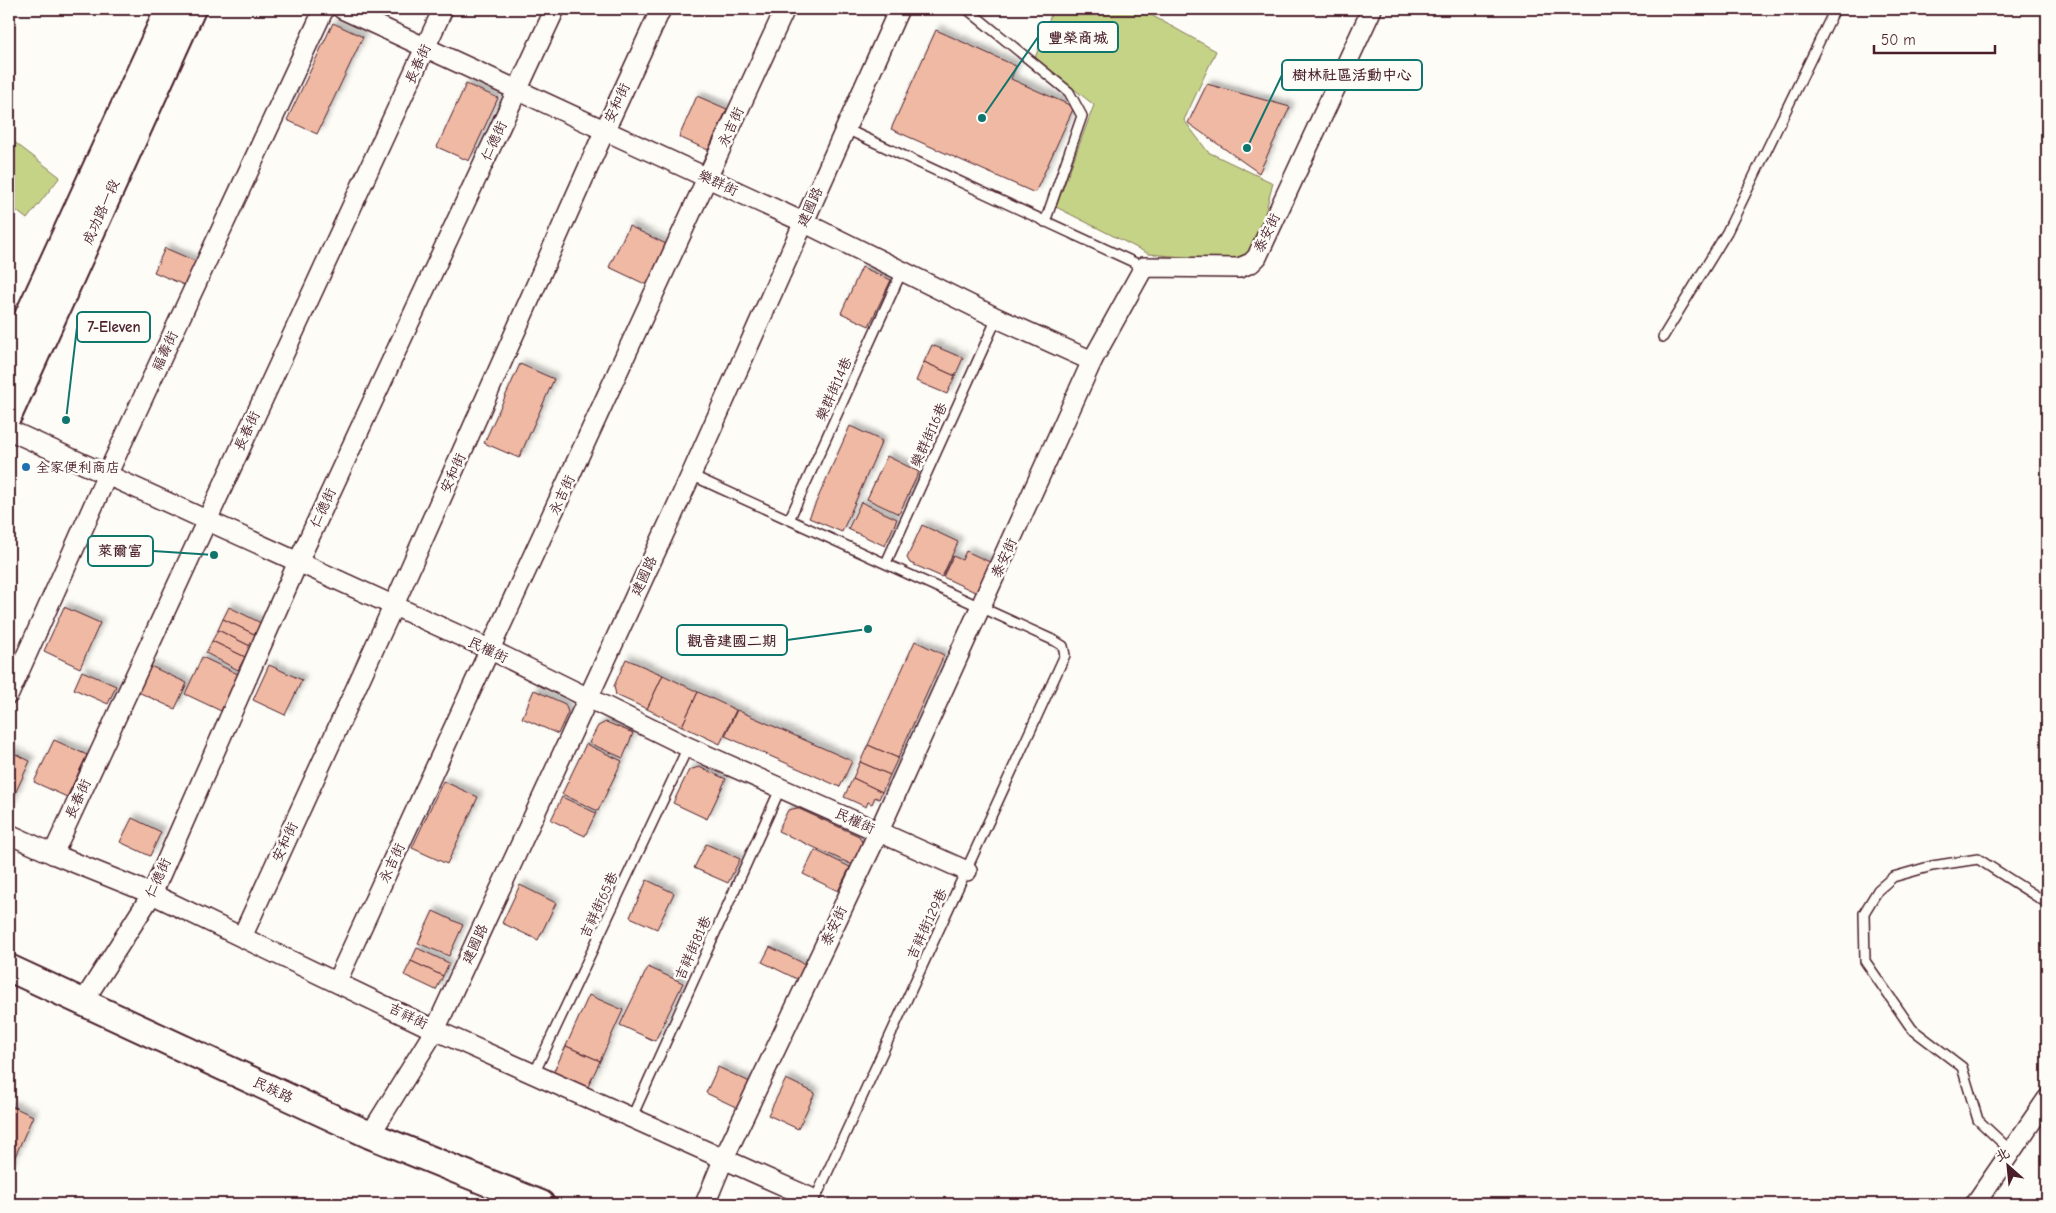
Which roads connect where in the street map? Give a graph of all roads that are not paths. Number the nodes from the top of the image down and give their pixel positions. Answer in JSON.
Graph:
{"nodes":[{"id":1,"x":170,"y":9,"type":"edge"},
{"id":2,"x":192,"y":9,"type":"edge"},
{"id":3,"x":324,"y":9,"type":"edge"},
{"id":4,"x":342,"y":9,"type":"edge"},
{"id":5,"x":443,"y":9,"type":"edge"},
{"id":6,"x":555,"y":9,"type":"edge"},
{"id":7,"x":661,"y":9,"type":"edge"},
{"id":8,"x":785,"y":9,"type":"edge"},
{"id":9,"x":899,"y":9,"type":"edge"},
{"id":10,"x":967,"y":9,"type":"edge"},
{"id":11,"x":1372,"y":9,"type":"edge"},
{"id":12,"x":1835,"y":9,"type":"edge"},
{"id":13,"x":425,"y":49,"type":"junction"},
{"id":14,"x":518,"y":89,"type":"junction"},
{"id":15,"x":846,"y":129,"type":"junction"},
{"id":16,"x":604,"y":132,"type":"junction"},
{"id":17,"x":708,"y":178,"type":"junction"},
{"id":18,"x":803,"y":222,"type":"junction"},
{"id":19,"x":1045,"y":222,"type":"junction"},
{"id":20,"x":1144,"y":267,"type":"junction"},
{"id":21,"x":902,"y":271,"type":"junction"},
{"id":22,"x":997,"y":318,"type":"junction"},
{"id":23,"x":1663,"y":337,"type":"dead end"},
{"id":24,"x":9,"y":358,"type":"edge"},
{"id":25,"x":1092,"y":361,"type":"junction"},
{"id":26,"x":9,"y":414,"type":"edge"},
{"id":27,"x":9,"y":430,"type":"edge"},
{"id":28,"x":107,"y":475,"type":"junction"},
{"id":29,"x":690,"y":475,"type":"junction"},
{"id":30,"x":790,"y":518,"type":"junction"},
{"id":31,"x":206,"y":519,"type":"junction"},
{"id":32,"x":298,"y":562,"type":"junction"},
{"id":33,"x":886,"y":563,"type":"junction"},
{"id":34,"x":393,"y":607,"type":"junction"},
{"id":35,"x":982,"y":609,"type":"junction"},
{"id":36,"x":491,"y":650,"type":"junction"},
{"id":37,"x":9,"y":694,"type":"edge"},
{"id":38,"x":588,"y":698,"type":"junction"},
{"id":39,"x":688,"y":747,"type":"junction"},
{"id":40,"x":780,"y":787,"type":"junction"},
{"id":41,"x":879,"y":831,"type":"junction"},
{"id":42,"x":9,"y":834,"type":"edge"},
{"id":43,"x":53,"y":854,"type":"junction"},
{"id":44,"x":967,"y":871,"type":"junction"},
{"id":45,"x":152,"y":894,"type":"junction"},
{"id":46,"x":2047,"y":903,"type":"edge"},
{"id":47,"x":242,"y":937,"type":"junction"},
{"id":48,"x":9,"y":968,"type":"edge"},
{"id":49,"x":337,"y":981,"type":"junction"},
{"id":50,"x":83,"y":1002,"type":"junction"},
{"id":51,"x":435,"y":1030,"type":"junction"},
{"id":52,"x":534,"y":1074,"type":"junction"},
{"id":53,"x":2047,"y":1099,"type":"edge"},
{"id":54,"x":631,"y":1119,"type":"junction"},
{"id":55,"x":370,"y":1135,"type":"junction"},
{"id":56,"x":2011,"y":1151,"type":"junction"},
{"id":57,"x":724,"y":1158,"type":"junction"},
{"id":58,"x":809,"y":1197,"type":"joint"},
{"id":59,"x":541,"y":1204,"type":"edge"},
{"id":60,"x":705,"y":1204,"type":"edge"},
{"id":61,"x":1975,"y":1204,"type":"edge"}],
"edges":[{"from":1,"to":24,"type":"street","name":"成功路一段"},
{"from":2,"to":26,"type":"street","name":"成功路一段"},
{"from":3,"to":28,"type":"street","name":"福壽街"},
{"from":4,"to":13,"type":"street","name":"樂群街"},
{"from":5,"to":13,"type":"street","name":"長春街"},
{"from":6,"to":14,"type":"street","name":"仁德街"},
{"from":7,"to":16,"type":"street","name":"安和街"},
{"from":8,"to":17,"type":"street","name":"永吉街"},
{"from":9,"to":15,"type":"street","name":"建國路"},
{"from":10,"to":19,"type":"lane"},
{"from":11,"to":20,"type":"street","name":"泰安街"},
{"from":12,"to":23,"type":"lane"},
{"from":13,"to":14,"type":"street","name":"樂群街"},
{"from":13,"to":31,"type":"street","name":"長春街"},
{"from":14,"to":16,"type":"street","name":"樂群街"},
{"from":14,"to":32,"type":"street","name":"仁德街"},
{"from":15,"to":18,"type":"street","name":"建國路"},
{"from":15,"to":19,"type":"lane"},
{"from":16,"to":17,"type":"street","name":"樂群街"},
{"from":16,"to":34,"type":"street","name":"安和街"},
{"from":17,"to":18,"type":"street","name":"樂群街"},
{"from":17,"to":36,"type":"street","name":"永吉街"},
{"from":18,"to":21,"type":"street","name":"樂群街"},
{"from":18,"to":29,"type":"street","name":"建國路"},
{"from":19,"to":20,"type":"lane"},
{"from":20,"to":25,"type":"street","name":"泰安街"},
{"from":21,"to":22,"type":"street","name":"樂群街"},
{"from":21,"to":30,"type":"lane","name":"樂群街14巷"},
{"from":22,"to":25,"type":"street","name":"樂群街"},
{"from":22,"to":33,"type":"lane","name":"樂群街16巷"},
{"from":25,"to":35,"type":"street","name":"泰安街"},
{"from":27,"to":28,"type":"street","name":"民權街"},
{"from":28,"to":31,"type":"street","name":"民權街"},
{"from":28,"to":37,"type":"street","name":"福壽街"},
{"from":29,"to":30,"type":"lane"},
{"from":29,"to":38,"type":"street","name":"建國路"},
{"from":30,"to":33,"type":"lane"},
{"from":31,"to":32,"type":"street","name":"民權街"},
{"from":31,"to":43,"type":"street","name":"長春街"},
{"from":32,"to":34,"type":"street","name":"民權街"},
{"from":32,"to":45,"type":"street","name":"仁德街"},
{"from":33,"to":35,"type":"lane"},
{"from":34,"to":36,"type":"street","name":"民權街"},
{"from":34,"to":47,"type":"street","name":"安和街"},
{"from":35,"to":41,"type":"street","name":"泰安街"},
{"from":35,"to":44,"type":"lane","name":"吉祥街129巷"},
{"from":36,"to":38,"type":"street","name":"民權街"},
{"from":36,"to":49,"type":"street","name":"永吉街"},
{"from":38,"to":39,"type":"street","name":"民權街"},
{"from":38,"to":51,"type":"street","name":"建國路"},
{"from":39,"to":40,"type":"street","name":"民權街"},
{"from":39,"to":52,"type":"lane","name":"吉祥街65巷"},
{"from":40,"to":41,"type":"street","name":"民權街"},
{"from":40,"to":54,"type":"lane","name":"吉祥街81巷"},
{"from":41,"to":44,"type":"street","name":"民權街"},
{"from":41,"to":57,"type":"street","name":"泰安街"},
{"from":42,"to":43,"type":"street","name":"吉祥街"},
{"from":43,"to":45,"type":"street","name":"吉祥街"},
{"from":44,"to":58,"type":"lane","name":"吉祥街129巷"},
{"from":45,"to":47,"type":"street","name":"吉祥街"},
{"from":45,"to":50,"type":"street","name":"仁德街"},
{"from":46,"to":56,"type":"lane"},
{"from":47,"to":49,"type":"street","name":"吉祥街"},
{"from":48,"to":50,"type":"street","name":"民族路"},
{"from":49,"to":51,"type":"street","name":"吉祥街"},
{"from":50,"to":55,"type":"street","name":"民族路"},
{"from":51,"to":52,"type":"street","name":"吉祥街"},
{"from":51,"to":55,"type":"street","name":"建國路"},
{"from":52,"to":54,"type":"street","name":"吉祥街"},
{"from":53,"to":56,"type":"street"},
{"from":54,"to":57,"type":"street","name":"吉祥街"},
{"from":55,"to":59,"type":"street","name":"民族路"},
{"from":56,"to":61,"type":"street"},
{"from":57,"to":58,"type":"street","name":"吉祥街"},
{"from":57,"to":60,"type":"street","name":"泰安街"}]}
